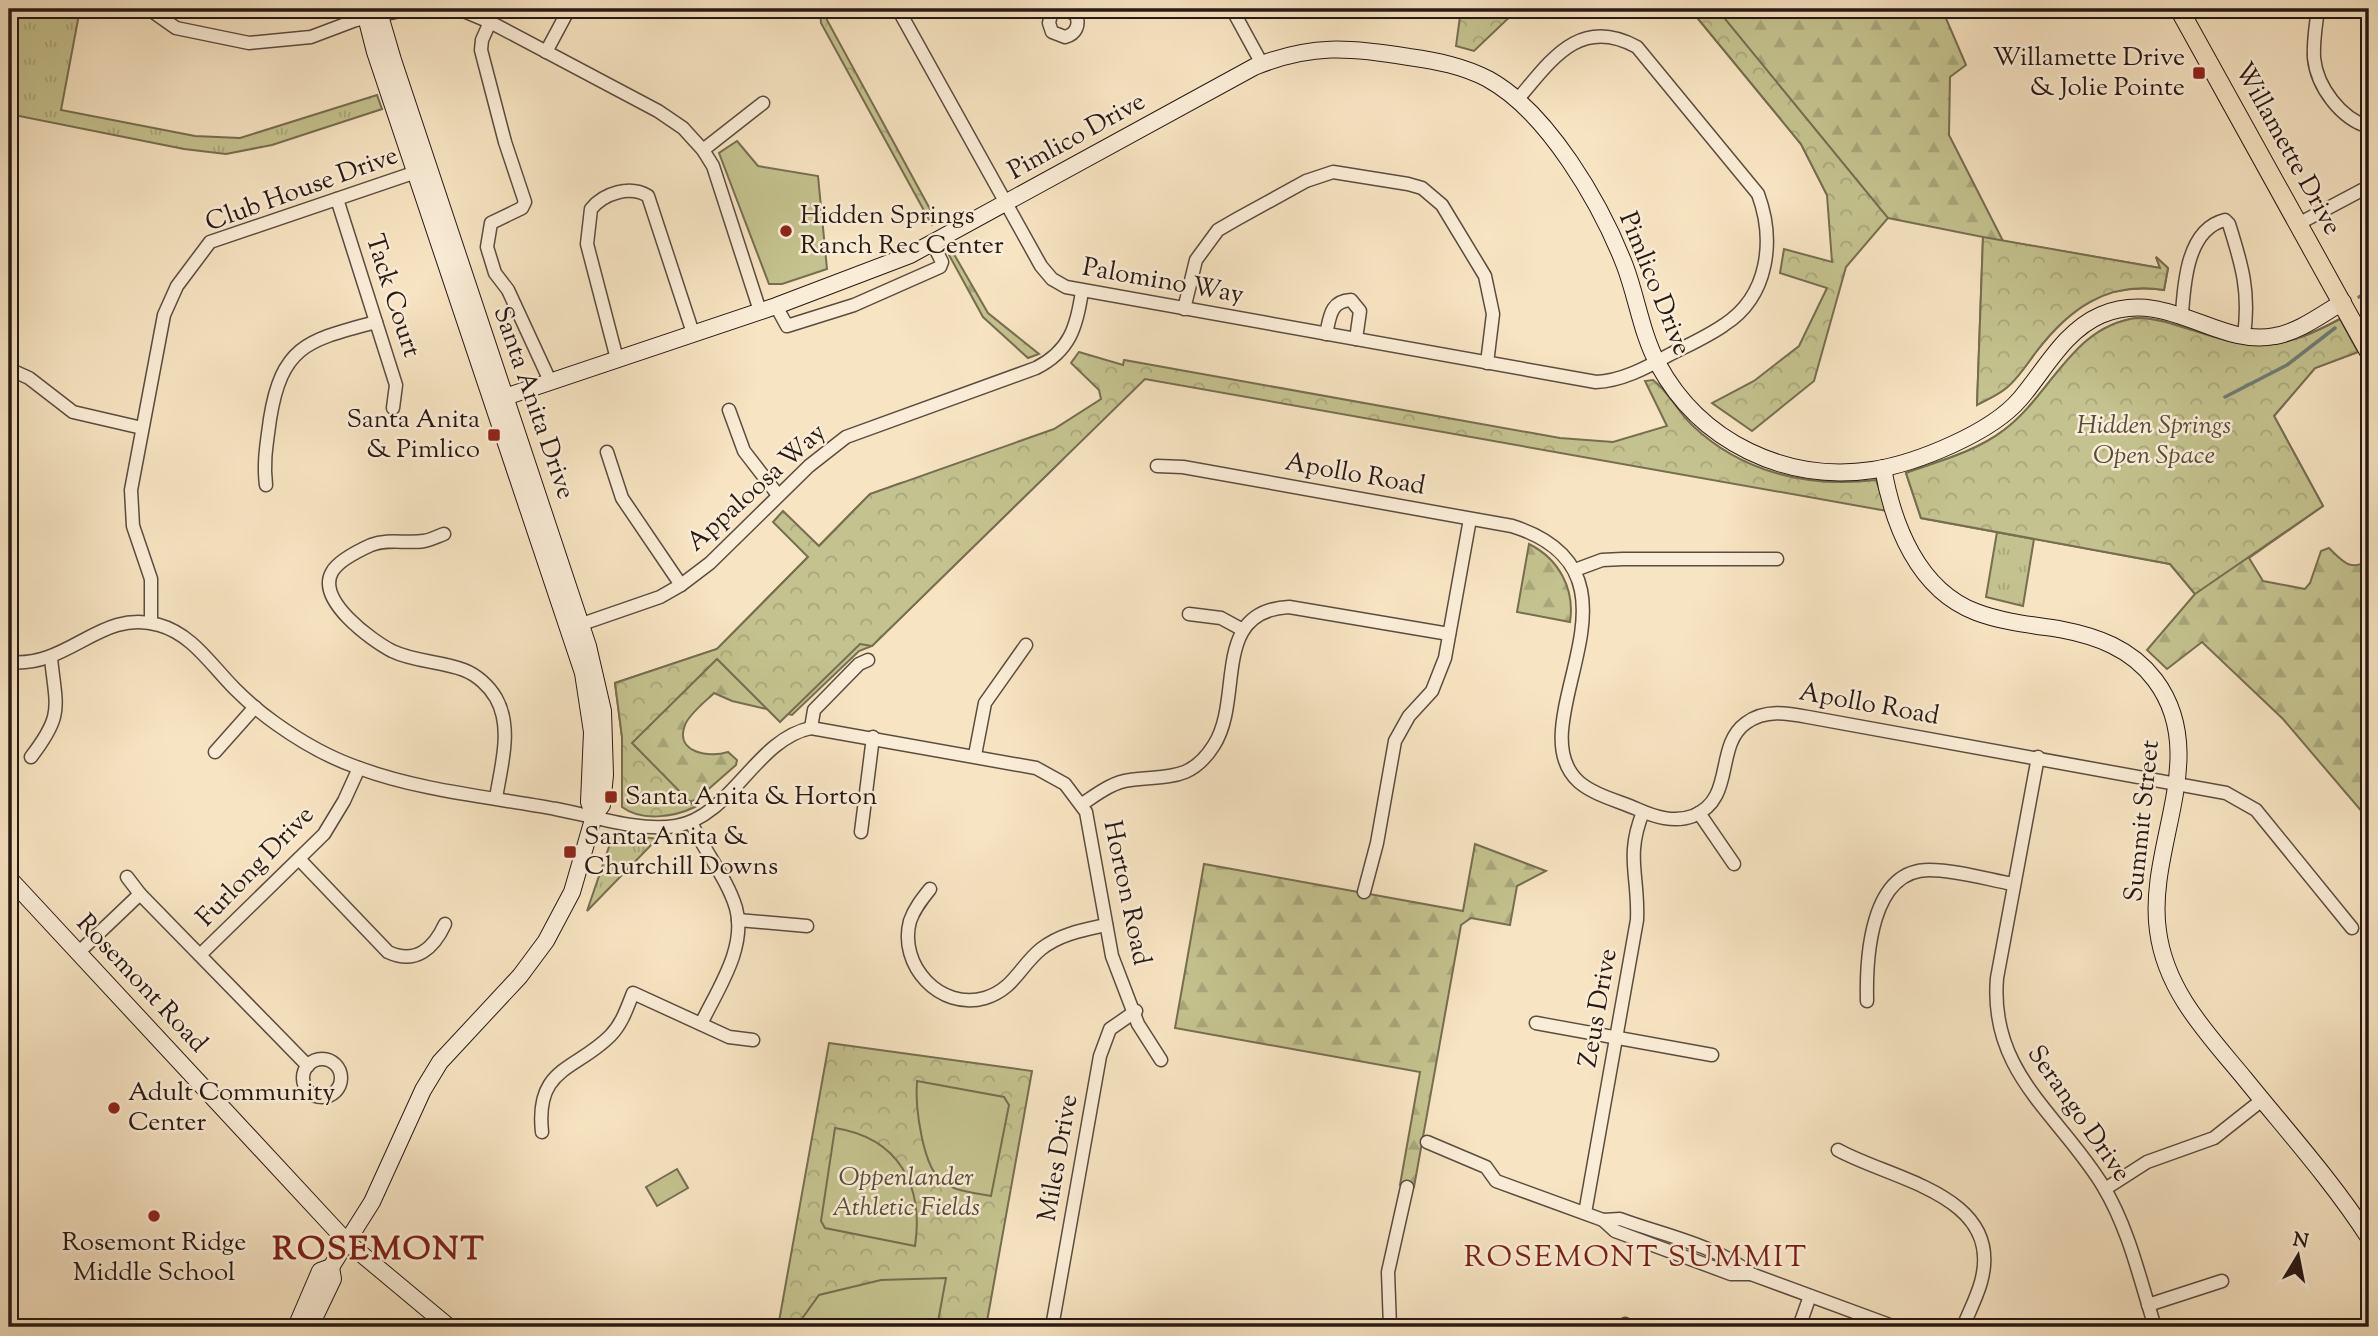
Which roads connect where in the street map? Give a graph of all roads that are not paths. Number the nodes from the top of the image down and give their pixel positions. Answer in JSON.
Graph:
{"nodes":[{"id":1,"x":149,"y":9,"type":"edge"},
{"id":2,"x":410,"y":9,"type":"edge"},
{"id":3,"x":459,"y":9,"type":"edge"},
{"id":4,"x":567,"y":9,"type":"edge"},
{"id":5,"x":898,"y":9,"type":"edge"},
{"id":6,"x":1060,"y":9,"type":"edge"},
{"id":7,"x":1088,"y":9,"type":"edge"},
{"id":8,"x":1232,"y":9,"type":"edge"},
{"id":9,"x":2179,"y":9,"type":"edge"},
{"id":10,"x":2318,"y":9,"type":"edge"},
{"id":11,"x":2362,"y":9,"type":"edge"},
{"id":12,"x":2369,"y":10,"type":"edge"},
{"id":13,"x":1071,"y":12,"type":"edge"},
{"id":14,"x":372,"y":13,"type":"edge"},
{"id":15,"x":490,"y":22,"type":"junction"},
{"id":16,"x":546,"y":52,"type":"junction"},
{"id":17,"x":1262,"y":64,"type":"junction"},
{"id":18,"x":1518,"y":99,"type":"junction"},
{"id":19,"x":763,"y":103,"type":"dead end"},
{"id":20,"x":2369,"y":127,"type":"edge"},
{"id":21,"x":703,"y":150,"type":"junction"},
{"id":22,"x":422,"y":170,"type":"junction"},
{"id":23,"x":2369,"y":190,"type":"edge"},
{"id":24,"x":337,"y":199,"type":"junction"},
{"id":25,"x":1006,"y":205,"type":"junction"},
{"id":26,"x":2298,"y":223,"type":"junction"},
{"id":27,"x":932,"y":242,"type":"junction"},
{"id":28,"x":1082,"y":291,"type":"junction"},
{"id":29,"x":2343,"y":302,"type":"junction"},
{"id":30,"x":776,"y":306,"type":"junction"},
{"id":31,"x":1184,"y":309,"type":"junction"},
{"id":32,"x":760,"y":311,"type":"junction"},
{"id":33,"x":2182,"y":314,"type":"junction"},
{"id":34,"x":376,"y":322,"type":"junction"},
{"id":35,"x":693,"y":333,"type":"junction"},
{"id":36,"x":1326,"y":334,"type":"junction"},
{"id":37,"x":2244,"y":335,"type":"junction"},
{"id":38,"x":1356,"y":339,"type":"junction"},
{"id":39,"x":2369,"y":352,"type":"edge"},
{"id":40,"x":617,"y":359,"type":"junction"},
{"id":41,"x":1657,"y":362,"type":"junction"},
{"id":42,"x":1488,"y":363,"type":"junction"},
{"id":43,"x":9,"y":369,"type":"edge"},
{"id":44,"x":550,"y":381,"type":"junction"},
{"id":45,"x":499,"y":398,"type":"junction"},
{"id":46,"x":393,"y":408,"type":"dead end"},
{"id":47,"x":729,"y":410,"type":"dead end"},
{"id":48,"x":142,"y":428,"type":"junction"},
{"id":49,"x":607,"y":452,"type":"dead end"},
{"id":50,"x":1157,"y":466,"type":"dead end"},
{"id":51,"x":1883,"y":468,"type":"junction"},
{"id":52,"x":266,"y":485,"type":"dead end"},
{"id":53,"x":778,"y":495,"type":"junction"},
{"id":54,"x":1470,"y":519,"type":"junction"},
{"id":55,"x":444,"y":534,"type":"dead end"},
{"id":56,"x":1777,"y":559,"type":"dead end"},
{"id":57,"x":1575,"y":570,"type":"junction"},
{"id":58,"x":681,"y":585,"type":"junction"},
{"id":59,"x":1189,"y":614,"type":"dead end"},
{"id":60,"x":151,"y":623,"type":"junction"},
{"id":61,"x":582,"y":624,"type":"junction"},
{"id":62,"x":1243,"y":630,"type":"junction"},
{"id":63,"x":1449,"y":634,"type":"junction"},
{"id":64,"x":1026,"y":645,"type":"dead end"},
{"id":65,"x":51,"y":658,"type":"junction"},
{"id":66,"x":868,"y":660,"type":"dead end"},
{"id":67,"x":9,"y":662,"type":"edge"},
{"id":68,"x":255,"y":707,"type":"junction"},
{"id":69,"x":811,"y":728,"type":"junction"},
{"id":70,"x":873,"y":737,"type":"junction"},
{"id":71,"x":215,"y":752,"type":"dead end"},
{"id":72,"x":975,"y":755,"type":"junction"},
{"id":73,"x":31,"y":757,"type":"dead end"},
{"id":74,"x":2038,"y":757,"type":"junction"},
{"id":75,"x":359,"y":768,"type":"junction"},
{"id":76,"x":2176,"y":782,"type":"junction"},
{"id":77,"x":496,"y":797,"type":"junction"},
{"id":78,"x":1082,"y":804,"type":"junction"},
{"id":79,"x":1643,"y":812,"type":"junction"},
{"id":80,"x":1699,"y":813,"type":"junction"},
{"id":81,"x":594,"y":816,"type":"junction"},
{"id":82,"x":691,"y":822,"type":"junction"},
{"id":83,"x":861,"y":832,"type":"dead end"},
{"id":84,"x":299,"y":859,"type":"junction"},
{"id":85,"x":1734,"y":864,"type":"dead end"},
{"id":86,"x":127,"y":877,"type":"dead end"},
{"id":87,"x":9,"y":878,"type":"edge"},
{"id":88,"x":2013,"y":884,"type":"junction"},
{"id":89,"x":930,"y":889,"type":"dead end"},
{"id":90,"x":1364,"y":892,"type":"dead end"},
{"id":91,"x":140,"y":894,"type":"junction"},
{"id":92,"x":738,"y":919,"type":"junction"},
{"id":93,"x":445,"y":924,"type":"dead end"},
{"id":94,"x":1106,"y":925,"type":"junction"},
{"id":95,"x":807,"y":926,"type":"dead end"},
{"id":96,"x":2352,"y":928,"type":"dead end"},
{"id":97,"x":78,"y":953,"type":"junction"},
{"id":98,"x":200,"y":955,"type":"junction"},
{"id":99,"x":1867,"y":1001,"type":"dead end"},
{"id":100,"x":1136,"y":1012,"type":"junction"},
{"id":101,"x":1536,"y":1023,"type":"dead end"},
{"id":102,"x":701,"y":1024,"type":"junction"},
{"id":103,"x":1617,"y":1038,"type":"junction"},
{"id":104,"x":753,"y":1040,"type":"dead end"},
{"id":105,"x":1712,"y":1055,"type":"dead end"},
{"id":106,"x":1161,"y":1060,"type":"dead end"},
{"id":107,"x":308,"y":1066,"type":"dead end"},
{"id":108,"x":2262,"y":1100,"type":"junction"},
{"id":109,"x":542,"y":1132,"type":"dead end"},
{"id":110,"x":1427,"y":1142,"type":"dead end"},
{"id":111,"x":1838,"y":1150,"type":"dead end"},
{"id":112,"x":1407,"y":1187,"type":"dead end"},
{"id":113,"x":2105,"y":1189,"type":"junction"},
{"id":114,"x":1585,"y":1213,"type":"junction"},
{"id":115,"x":2369,"y":1238,"type":"edge"},
{"id":116,"x":347,"y":1242,"type":"junction"},
{"id":117,"x":331,"y":1267,"type":"junction"},
{"id":118,"x":2222,"y":1281,"type":"dead end"},
{"id":119,"x":1810,"y":1296,"type":"junction"},
{"id":120,"x":2148,"y":1305,"type":"junction"},
{"id":121,"x":296,"y":1327,"type":"edge"},
{"id":122,"x":310,"y":1327,"type":"edge"},
{"id":123,"x":449,"y":1327,"type":"edge"},
{"id":124,"x":1052,"y":1327,"type":"edge"},
{"id":125,"x":1390,"y":1327,"type":"edge"},
{"id":126,"x":1799,"y":1327,"type":"edge"},
{"id":127,"x":1895,"y":1327,"type":"edge"},
{"id":128,"x":1963,"y":1327,"type":"edge"},
{"id":129,"x":2155,"y":1327,"type":"edge"},
{"id":130,"x":2354,"y":1327,"type":"edge"},
{"id":131,"x":2368,"y":1327,"type":"edge"}],
"edges":[{"from":1,"to":14,"type":"street"},
{"from":2,"to":14,"type":"street"},
{"from":3,"to":15,"type":"street"},
{"from":4,"to":16,"type":"street"},
{"from":5,"to":25,"type":"street","name":"Palomino Way"},
{"from":6,"to":13,"type":"street"},
{"from":7,"to":13,"type":"street"},
{"from":8,"to":17,"type":"street"},
{"from":9,"to":26,"type":"main road","name":"Willamette Drive"},
{"from":10,"to":20,"type":"street"},
{"from":11,"to":12,"type":"street"},
{"from":14,"to":22,"type":"street","name":"Santa Anita Drive"},
{"from":15,"to":16,"type":"street"},
{"from":15,"to":44,"type":"street"},
{"from":16,"to":21,"type":"street"},
{"from":17,"to":18,"type":"street","name":"Pimlico Drive"},
{"from":17,"to":25,"type":"street","name":"Pimlico Drive"},
{"from":18,"to":41,"type":"street","name":"Pimlico Drive"},
{"from":18,"to":41,"type":"street","name":"Palomino Way"},
{"from":19,"to":21,"type":"street"},
{"from":21,"to":32,"type":"street"},
{"from":22,"to":24,"type":"street","name":"Club House Drive"},
{"from":22,"to":45,"type":"street","name":"Santa Anita Drive"},
{"from":23,"to":26,"type":"street"},
{"from":24,"to":34,"type":"street","name":"Tack Court"},
{"from":24,"to":48,"type":"street","name":"Club House Drive"},
{"from":25,"to":27,"type":"street","name":"Pimlico Drive"},
{"from":25,"to":28,"type":"street","name":"Palomino Way"},
{"from":26,"to":29,"type":"main road","name":"Willamette Drive"},
{"from":27,"to":30,"type":"street","name":"Pimlico Drive"},
{"from":27,"to":30,"type":"street"},
{"from":28,"to":31,"type":"street","name":"Palomino Way"},
{"from":28,"to":53,"type":"street","name":"Appaloosa Way"},
{"from":29,"to":37,"type":"street","name":"Pimlico Drive"},
{"from":29,"to":39,"type":"main road","name":"Willamette Drive"},
{"from":30,"to":32,"type":"street","name":"Pimlico Drive"},
{"from":31,"to":36,"type":"street","name":"Palomino Way"},
{"from":31,"to":42,"type":"street"},
{"from":32,"to":35,"type":"street","name":"Pimlico Drive"},
{"from":33,"to":37,"type":"street","name":"Pimlico Drive"},
{"from":33,"to":37,"type":"street"},
{"from":33,"to":51,"type":"street","name":"Pimlico Drive"},
{"from":34,"to":46,"type":"street","name":"Tack Court"},
{"from":34,"to":52,"type":"street"},
{"from":35,"to":40,"type":"street","name":"Pimlico Drive"},
{"from":35,"to":40,"type":"street"},
{"from":36,"to":38,"type":"street","name":"Palomino Way"},
{"from":36,"to":38,"type":"street"},
{"from":38,"to":42,"type":"street","name":"Palomino Way"},
{"from":40,"to":44,"type":"street","name":"Pimlico Drive"},
{"from":41,"to":42,"type":"street","name":"Palomino Way"},
{"from":41,"to":51,"type":"street","name":"Pimlico Drive"},
{"from":43,"to":48,"type":"street"},
{"from":44,"to":45,"type":"street","name":"Pimlico Drive"},
{"from":45,"to":61,"type":"street","name":"Santa Anita Drive"},
{"from":45,"to":81,"type":"street","name":"Santa Anita Drive"},
{"from":47,"to":53,"type":"street"},
{"from":48,"to":60,"type":"street","name":"Club House Drive"},
{"from":49,"to":58,"type":"street"},
{"from":50,"to":54,"type":"street","name":"Apollo Road"},
{"from":51,"to":76,"type":"street","name":"Summit Street"},
{"from":53,"to":58,"type":"street","name":"Appaloosa Way"},
{"from":54,"to":57,"type":"street","name":"Apollo Road"},
{"from":54,"to":63,"type":"street"},
{"from":55,"to":77,"type":"street"},
{"from":56,"to":57,"type":"street"},
{"from":57,"to":79,"type":"street"},
{"from":58,"to":61,"type":"street","name":"Appaloosa Way"},
{"from":59,"to":62,"type":"street"},
{"from":60,"to":65,"type":"street"},
{"from":60,"to":68,"type":"street"},
{"from":61,"to":81,"type":"street","name":"Santa Anita Drive"},
{"from":62,"to":63,"type":"street"},
{"from":62,"to":78,"type":"street"},
{"from":63,"to":90,"type":"street"},
{"from":64,"to":72,"type":"street"},
{"from":65,"to":67,"type":"street"},
{"from":65,"to":73,"type":"street"},
{"from":66,"to":69,"type":"street"},
{"from":68,"to":71,"type":"street"},
{"from":68,"to":75,"type":"street"},
{"from":69,"to":70,"type":"street","name":"Horton Road"},
{"from":69,"to":82,"type":"street"},
{"from":70,"to":72,"type":"street","name":"Horton Road"},
{"from":70,"to":83,"type":"street"},
{"from":72,"to":78,"type":"street","name":"Horton Road"},
{"from":74,"to":76,"type":"street","name":"Apollo Road"},
{"from":74,"to":80,"type":"street","name":"Apollo Road"},
{"from":74,"to":88,"type":"street","name":"Serango Drive"},
{"from":75,"to":77,"type":"street"},
{"from":75,"to":84,"type":"street","name":"Furlong Drive"},
{"from":76,"to":96,"type":"street","name":"Apollo Road"},
{"from":76,"to":108,"type":"street","name":"Summit Street"},
{"from":77,"to":81,"type":"street"},
{"from":78,"to":94,"type":"street","name":"Horton Road"},
{"from":79,"to":80,"type":"street"},
{"from":79,"to":103,"type":"street","name":"Zeus Drive"},
{"from":80,"to":85,"type":"street"},
{"from":81,"to":82,"type":"street"},
{"from":81,"to":116,"type":"street","name":"Santa Anita Drive"},
{"from":82,"to":92,"type":"street"},
{"from":84,"to":93,"type":"street"},
{"from":84,"to":98,"type":"street","name":"Furlong Drive"},
{"from":86,"to":91,"type":"street","name":"Furlong Drive"},
{"from":87,"to":97,"type":"street","name":"Rosemont Road"},
{"from":88,"to":99,"type":"street"},
{"from":88,"to":113,"type":"street","name":"Serango Drive"},
{"from":89,"to":94,"type":"street"},
{"from":91,"to":97,"type":"street"},
{"from":91,"to":98,"type":"street","name":"Furlong Drive"},
{"from":92,"to":95,"type":"street"},
{"from":92,"to":102,"type":"street"},
{"from":94,"to":100,"type":"street","name":"Horton Road"},
{"from":97,"to":116,"type":"street","name":"Rosemont Road"},
{"from":98,"to":107,"type":"street"},
{"from":100,"to":106,"type":"street","name":"Horton Road"},
{"from":100,"to":124,"type":"street","name":"Miles Drive"},
{"from":101,"to":103,"type":"street"},
{"from":102,"to":104,"type":"street"},
{"from":102,"to":109,"type":"street"},
{"from":103,"to":105,"type":"street"},
{"from":103,"to":114,"type":"street","name":"Zeus Drive"},
{"from":108,"to":113,"type":"street"},
{"from":108,"to":115,"type":"street","name":"Summit Street"},
{"from":110,"to":114,"type":"street"},
{"from":111,"to":128,"type":"street"},
{"from":112,"to":125,"type":"street"},
{"from":113,"to":120,"type":"street","name":"Serango Drive"},
{"from":114,"to":119,"type":"street"},
{"from":116,"to":117,"type":"street","name":"Santa Anita Drive"},
{"from":116,"to":123,"type":"street","name":"Rosemont Road"},
{"from":117,"to":121,"type":"street"},
{"from":117,"to":122,"type":"street"},
{"from":118,"to":120,"type":"street"},
{"from":119,"to":126,"type":"street"},
{"from":119,"to":127,"type":"street"},
{"from":120,"to":129,"type":"street","name":"Serango Drive"},
{"from":130,"to":131,"type":"street"}]}
